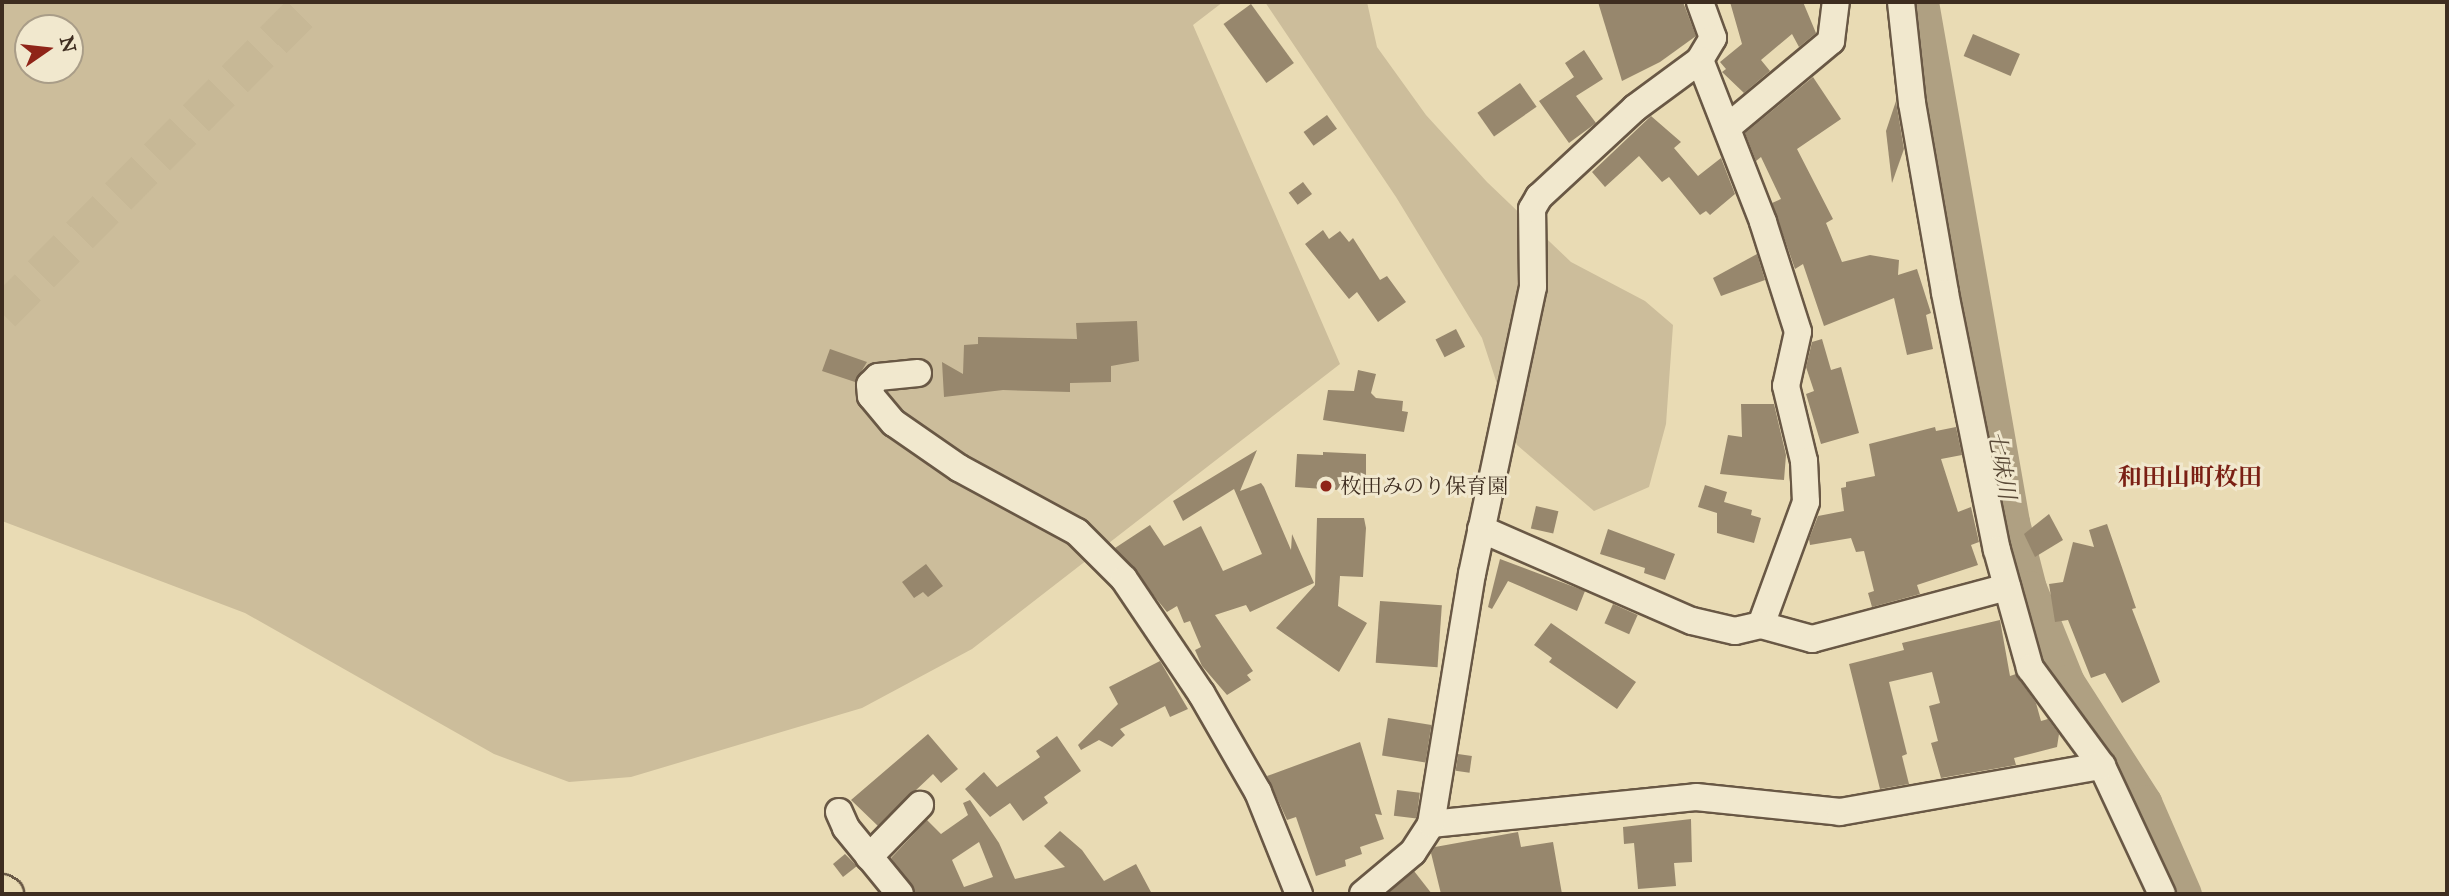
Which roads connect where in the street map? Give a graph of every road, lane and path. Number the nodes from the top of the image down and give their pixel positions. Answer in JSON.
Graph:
{"nodes":[{"id":1,"x":1700,"y":2,"type":"edge"},
{"id":2,"x":1836,"y":2,"type":"edge"},
{"id":3,"x":1901,"y":2,"type":"edge"},
{"id":4,"x":1700,"y":60,"type":"junction"},
{"id":5,"x":1729,"y":127,"type":"junction"},
{"id":6,"x":918,"y":373,"type":"dead end"},
{"id":7,"x":1481,"y":529,"type":"junction"},
{"id":8,"x":2007,"y":586,"type":"junction"},
{"id":9,"x":1761,"y":625,"type":"junction"},
{"id":10,"x":2102,"y":766,"type":"junction"},
{"id":11,"x":920,"y":805,"type":"dead end"},
{"id":12,"x":839,"y":812,"type":"dead end"},
{"id":13,"x":1430,"y":824,"type":"junction"},
{"id":14,"x":869,"y":857,"type":"junction"},
{"id":15,"x":2,"y":891,"type":"edge"},
{"id":16,"x":7,"y":894,"type":"edge"},
{"id":17,"x":900,"y":894,"type":"edge"},
{"id":18,"x":1298,"y":894,"type":"edge"},
{"id":19,"x":1363,"y":894,"type":"edge"},
{"id":20,"x":2162,"y":894,"type":"edge"}],
"edges":[{"from":1,"to":4,"type":"street"},
{"from":2,"to":5,"type":"street"},
{"from":3,"to":8,"type":"street"},
{"from":4,"to":5,"type":"street"},
{"from":4,"to":7,"type":"street"},
{"from":5,"to":9,"type":"street"},
{"from":6,"to":18,"type":"street"},
{"from":7,"to":9,"type":"street"},
{"from":7,"to":13,"type":"street"},
{"from":8,"to":9,"type":"street"},
{"from":8,"to":10,"type":"street"},
{"from":10,"to":13,"type":"street"},
{"from":10,"to":20,"type":"street"},
{"from":11,"to":14,"type":"street"},
{"from":12,"to":14,"type":"street"},
{"from":13,"to":19,"type":"street"},
{"from":14,"to":17,"type":"street"},
{"from":15,"to":16,"type":"main road"}]}
